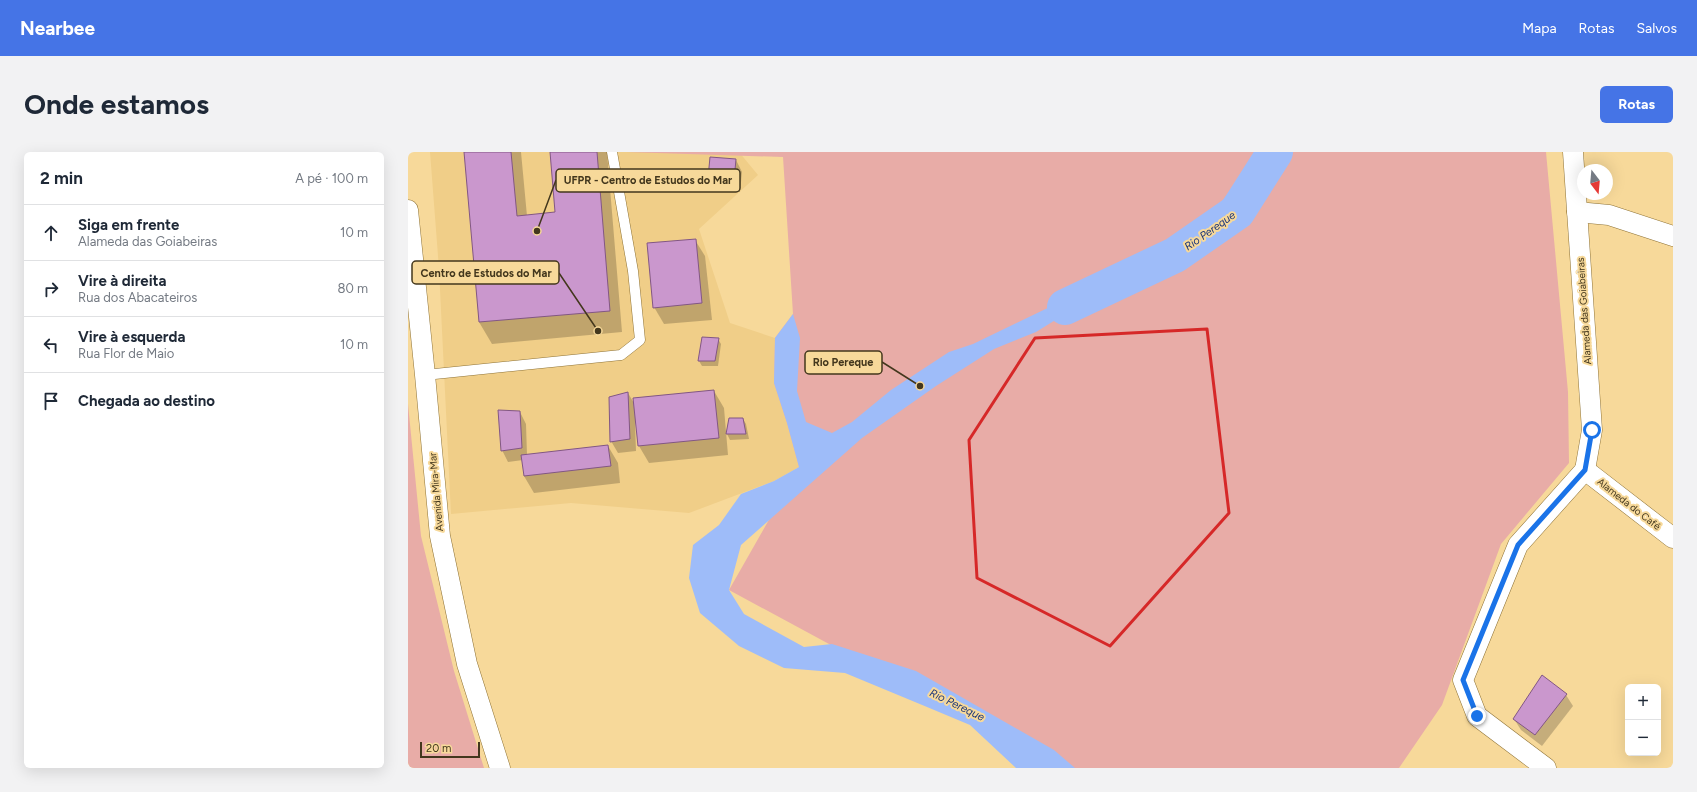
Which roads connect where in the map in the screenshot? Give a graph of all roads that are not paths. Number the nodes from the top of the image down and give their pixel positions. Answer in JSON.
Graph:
{"nodes":[{"id":1,"x":612,"y":152,"type":"edge"},
{"id":2,"x":1573,"y":152,"type":"edge"},
{"id":3,"x":408,"y":210,"type":"edge"},
{"id":4,"x":1577,"y":212,"type":"junction"},
{"id":5,"x":1673,"y":236,"type":"edge"},
{"id":6,"x":425,"y":376,"type":"junction"},
{"id":7,"x":1585,"y":470,"type":"junction"},
{"id":8,"x":1673,"y":538,"type":"edge"},
{"id":9,"x":500,"y":768,"type":"edge"},
{"id":10,"x":1546,"y":768,"type":"edge"}],
"edges":[{"from":1,"to":6,"type":"lane"},
{"from":2,"to":4,"type":"street","name":"Alameda das Goiabeiras"},
{"from":3,"to":6,"type":"street","name":"Avenida Mira-Mar"},
{"from":4,"to":5,"type":"street"},
{"from":4,"to":7,"type":"street","name":"Alameda das Goiabeiras"},
{"from":6,"to":9,"type":"street","name":"Avenida Mira-Mar"},
{"from":7,"to":8,"type":"street","name":"Alameda do Café"},
{"from":7,"to":10,"type":"street"}]}
